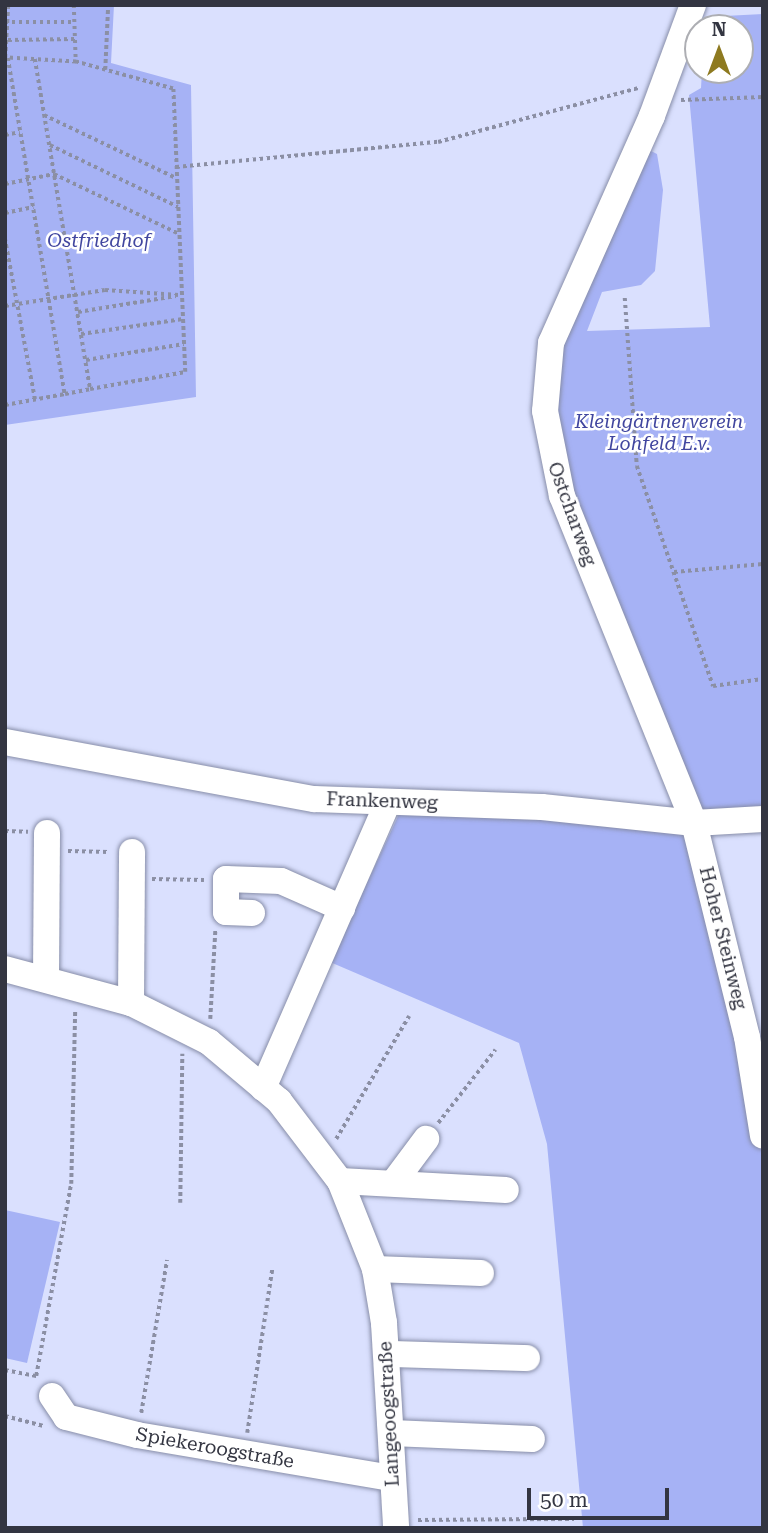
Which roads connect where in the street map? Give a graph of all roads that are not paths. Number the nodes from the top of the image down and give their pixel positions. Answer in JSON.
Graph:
{"nodes":[{"id":1,"x":693,"y":5,"type":"edge"},
{"id":2,"x":5,"y":741,"type":"edge"},
{"id":3,"x":388,"y":802,"type":"junction"},
{"id":4,"x":763,"y":819,"type":"edge"},
{"id":5,"x":694,"y":823,"type":"junction"},
{"id":6,"x":48,"y":841,"type":"road end"},
{"id":7,"x":132,"y":852,"type":"road end"},
{"id":8,"x":342,"y":908,"type":"junction"},
{"id":9,"x":252,"y":913,"type":"dead end"},
{"id":10,"x":5,"y":969,"type":"edge"},
{"id":11,"x":46,"y":978,"type":"junction"},
{"id":12,"x":131,"y":1003,"type":"junction"},
{"id":13,"x":263,"y":1088,"type":"junction"},
{"id":14,"x":763,"y":1136,"type":"edge"},
{"id":15,"x":426,"y":1139,"type":"road end"},
{"id":16,"x":340,"y":1181,"type":"junction"},
{"id":17,"x":394,"y":1182,"type":"junction"},
{"id":18,"x":506,"y":1190,"type":"dead end"},
{"id":19,"x":375,"y":1269,"type":"junction"},
{"id":20,"x":481,"y":1273,"type":"dead end"},
{"id":21,"x":389,"y":1354,"type":"junction"},
{"id":22,"x":527,"y":1359,"type":"dead end"},
{"id":23,"x":59,"y":1407,"type":"road end"},
{"id":24,"x":392,"y":1433,"type":"junction"},
{"id":25,"x":532,"y":1439,"type":"dead end"},
{"id":26,"x":390,"y":1478,"type":"junction"},
{"id":27,"x":396,"y":1524,"type":"edge"}],
"edges":[{"from":1,"to":5,"type":"street","name":"Ostcharweg"},
{"from":2,"to":3,"type":"street","name":"Frankenweg"},
{"from":3,"to":5,"type":"street","name":"Frankenweg"},
{"from":3,"to":8,"type":"street"},
{"from":4,"to":5,"type":"street","name":"Frankenweg"},
{"from":5,"to":14,"type":"street","name":"Hoher Steinweg"},
{"from":6,"to":11,"type":"street"},
{"from":7,"to":12,"type":"street"},
{"from":8,"to":9,"type":"street"},
{"from":8,"to":13,"type":"street"},
{"from":10,"to":11,"type":"street","name":"Langeoogstraße"},
{"from":11,"to":12,"type":"street","name":"Langeoogstraße"},
{"from":12,"to":13,"type":"street","name":"Langeoogstraße"},
{"from":13,"to":16,"type":"street","name":"Langeoogstraße"},
{"from":15,"to":17,"type":"street"},
{"from":16,"to":17,"type":"street"},
{"from":16,"to":19,"type":"street","name":"Langeoogstraße"},
{"from":17,"to":18,"type":"street"},
{"from":19,"to":20,"type":"street"},
{"from":19,"to":21,"type":"street","name":"Langeoogstraße"},
{"from":21,"to":22,"type":"street"},
{"from":21,"to":24,"type":"street","name":"Langeoogstraße"},
{"from":23,"to":26,"type":"street","name":"Spiekeroogstraße"},
{"from":24,"to":25,"type":"street"},
{"from":24,"to":26,"type":"street","name":"Langeoogstraße"},
{"from":26,"to":27,"type":"street","name":"Langeoogstraße"}]}
